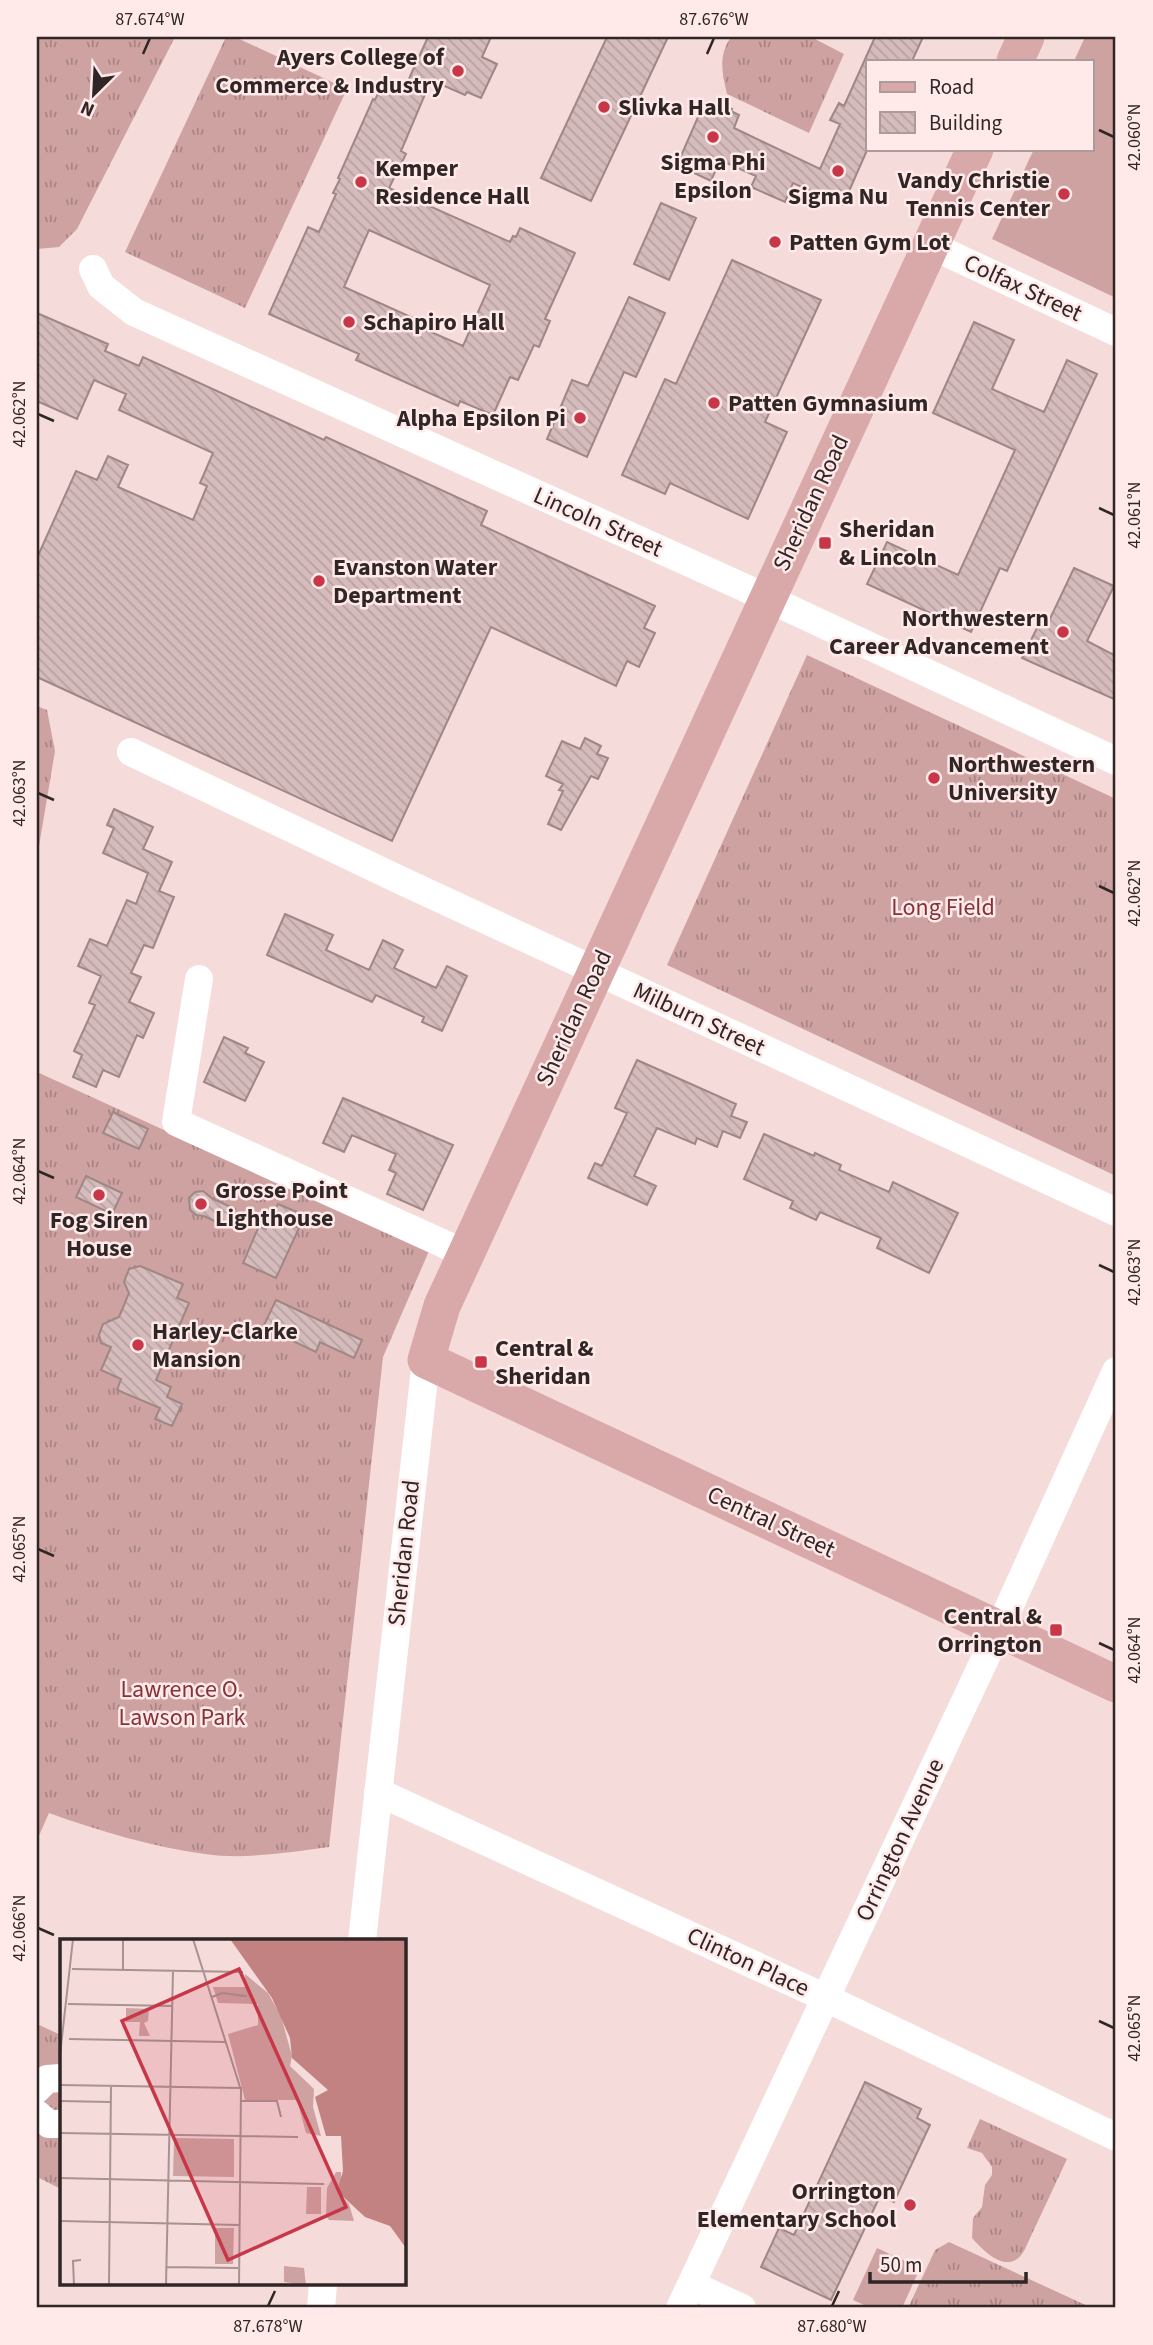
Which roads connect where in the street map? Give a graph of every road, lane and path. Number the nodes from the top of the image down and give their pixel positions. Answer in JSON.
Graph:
{"nodes":[{"id":1,"x":1026,"y":37,"type":"edge"},
{"id":2,"x":1015,"y":60,"type":"edge"},
{"id":3,"x":975,"y":150,"type":"edge"},
{"id":4,"x":930,"y":245,"type":"junction"},
{"id":5,"x":93,"y":269,"type":"dead end"},
{"id":6,"x":1116,"y":332,"type":"edge"},
{"id":7,"x":767,"y":599,"type":"junction"},
{"id":8,"x":131,"y":752,"type":"dead end"},
{"id":9,"x":1116,"y":761,"type":"edge"},
{"id":10,"x":596,"y":971,"type":"junction"},
{"id":11,"x":199,"y":979,"type":"dead end"},
{"id":12,"x":1116,"y":1212,"type":"edge"},
{"id":13,"x":466,"y":1254,"type":"junction"},
{"id":14,"x":426,"y":1360,"type":"junction"},
{"id":15,"x":1116,"y":1371,"type":"edge"},
{"id":16,"x":999,"y":1629,"type":"junction"},
{"id":17,"x":1116,"y":1684,"type":"edge"},
{"id":18,"x":378,"y":1792,"type":"junction"},
{"id":19,"x":362,"y":1939,"type":"edge"},
{"id":20,"x":826,"y":1998,"type":"junction"},
{"id":21,"x":60,"y":2078,"type":"edge"},
{"id":22,"x":37,"y":2089,"type":"edge"},
{"id":23,"x":37,"y":2114,"type":"edge"},
{"id":24,"x":60,"y":2124,"type":"edge"},
{"id":25,"x":1116,"y":2137,"type":"edge"},
{"id":26,"x":323,"y":2286,"type":"edge"},
{"id":27,"x":686,"y":2297,"type":"edge"},
{"id":28,"x":321,"y":2308,"type":"edge"},
{"id":29,"x":742,"y":2308,"type":"edge"}],
"edges":[{"from":1,"to":2,"type":"main road"},
{"from":3,"to":4,"type":"main road","name":"Sheridan Road"},
{"from":4,"to":6,"type":"street","name":"Colfax Street"},
{"from":4,"to":7,"type":"main road","name":"Sheridan Road"},
{"from":5,"to":7,"type":"street","name":"Lincoln Street"},
{"from":7,"to":9,"type":"street","name":"Lincoln Street"},
{"from":7,"to":10,"type":"main road","name":"Sheridan Road"},
{"from":8,"to":10,"type":"street","name":"Milburn Street"},
{"from":10,"to":12,"type":"street","name":"Milburn Street"},
{"from":10,"to":13,"type":"main road","name":"Sheridan Road"},
{"from":11,"to":13,"type":"street"},
{"from":13,"to":14,"type":"main road","name":"Sheridan Road"},
{"from":14,"to":16,"type":"main road","name":"Central Street"},
{"from":14,"to":18,"type":"street","name":"Sheridan Road"},
{"from":15,"to":16,"type":"street","name":"Orrington Avenue"},
{"from":16,"to":17,"type":"main road","name":"Central Street"},
{"from":16,"to":20,"type":"street","name":"Orrington Avenue"},
{"from":18,"to":19,"type":"street","name":"Sheridan Road"},
{"from":18,"to":20,"type":"street","name":"Clinton Place"},
{"from":20,"to":25,"type":"street","name":"Clinton Place"},
{"from":20,"to":27,"type":"street","name":"Orrington Avenue"},
{"from":21,"to":22,"type":"street"},
{"from":23,"to":24,"type":"street"},
{"from":26,"to":28,"type":"street"},
{"from":27,"to":29,"type":"street"}]}
